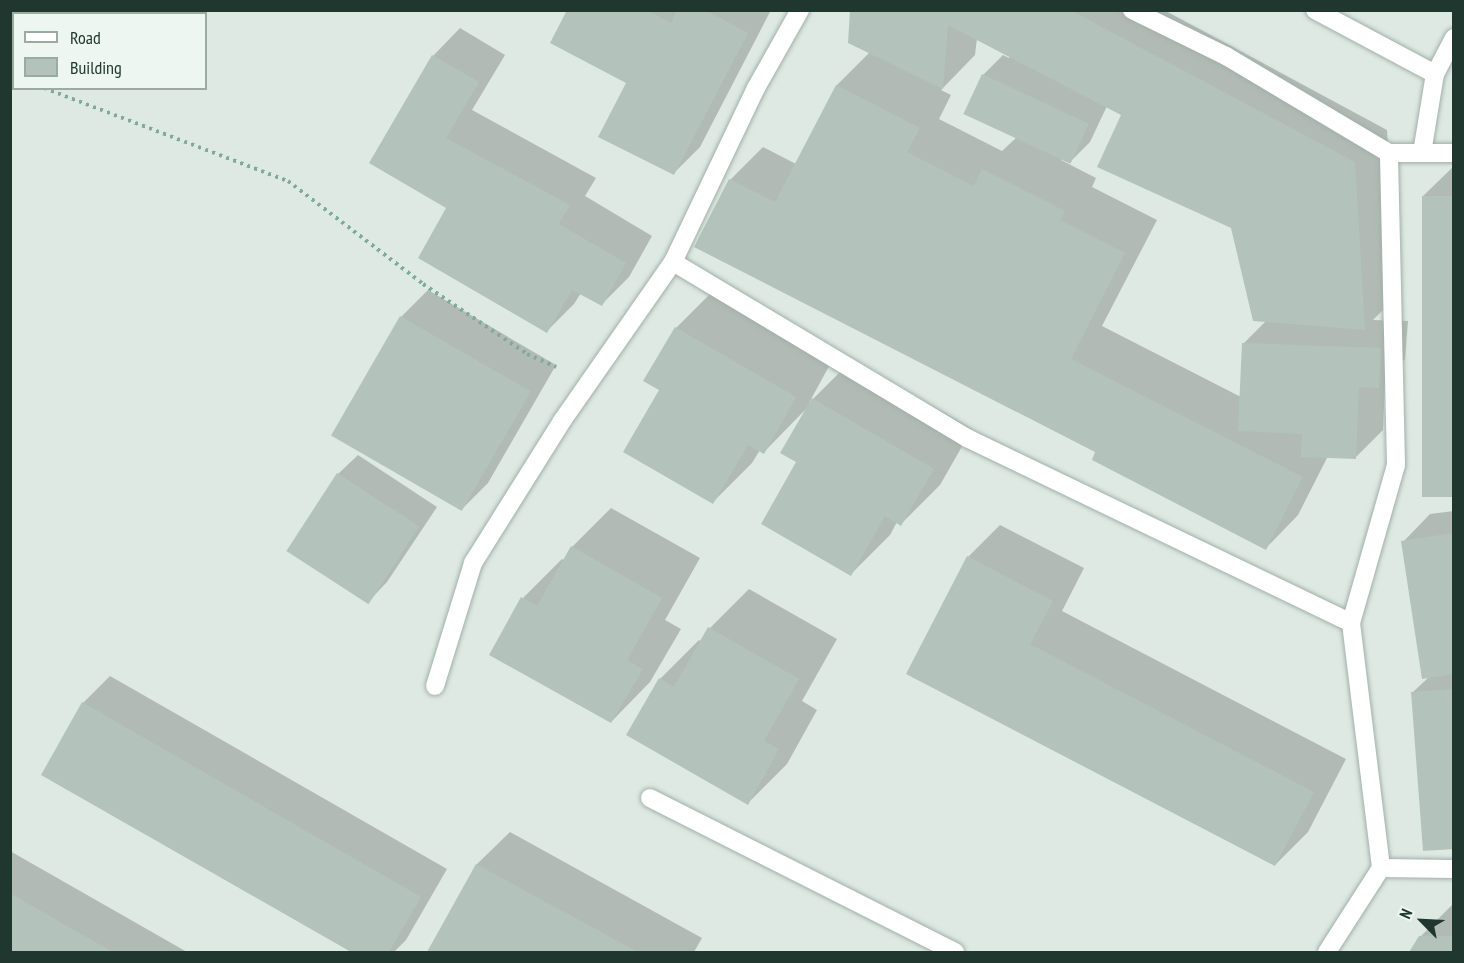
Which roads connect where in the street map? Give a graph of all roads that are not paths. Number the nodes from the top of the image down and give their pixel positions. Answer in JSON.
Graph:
{"nodes":[{"id":1,"x":800,"y":10,"type":"edge"},
{"id":2,"x":1132,"y":10,"type":"edge"},
{"id":3,"x":1315,"y":10,"type":"edge"},
{"id":4,"x":1454,"y":38,"type":"edge"},
{"id":5,"x":1435,"y":74,"type":"junction"},
{"id":6,"x":1389,"y":153,"type":"junction"},
{"id":7,"x":1422,"y":153,"type":"junction"},
{"id":8,"x":1454,"y":153,"type":"edge"},
{"id":9,"x":673,"y":262,"type":"junction"},
{"id":10,"x":1352,"y":623,"type":"junction"},
{"id":11,"x":435,"y":686,"type":"dead end"},
{"id":12,"x":650,"y":798,"type":"dead end"},
{"id":13,"x":1381,"y":868,"type":"junction"},
{"id":14,"x":1454,"y":869,"type":"edge"},
{"id":15,"x":955,"y":952,"type":"edge"},
{"id":16,"x":1327,"y":952,"type":"edge"}],
"edges":[{"from":1,"to":9,"type":"street"},
{"from":2,"to":6,"type":"street"},
{"from":3,"to":5,"type":"street"},
{"from":4,"to":5,"type":"street"},
{"from":5,"to":7,"type":"street"},
{"from":6,"to":7,"type":"street"},
{"from":6,"to":10,"type":"street"},
{"from":7,"to":8,"type":"street"},
{"from":9,"to":10,"type":"street"},
{"from":9,"to":11,"type":"street"},
{"from":10,"to":13,"type":"street"},
{"from":12,"to":15,"type":"street"},
{"from":13,"to":14,"type":"street"},
{"from":13,"to":16,"type":"street"}]}
